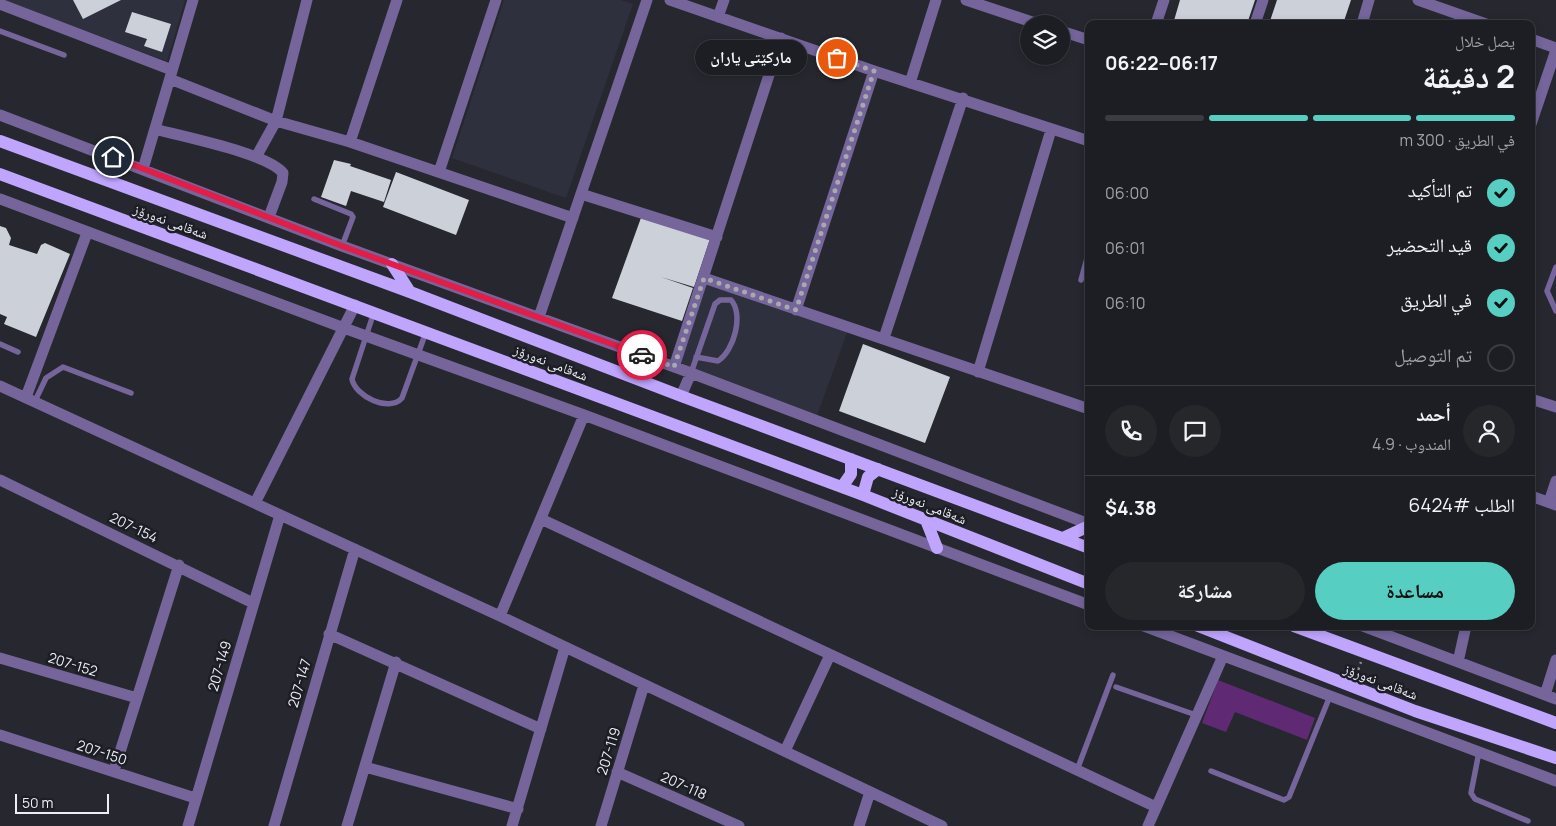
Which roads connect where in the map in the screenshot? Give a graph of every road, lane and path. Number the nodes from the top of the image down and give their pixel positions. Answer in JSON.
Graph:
{"nodes":[{"id":1,"x":193,"y":0,"type":"edge"},
{"id":2,"x":307,"y":0,"type":"edge"},
{"id":3,"x":397,"y":0,"type":"edge"},
{"id":4,"x":496,"y":0,"type":"edge"},
{"id":5,"x":647,"y":0,"type":"edge"},
{"id":6,"x":670,"y":0,"type":"edge"},
{"id":7,"x":724,"y":0,"type":"edge"},
{"id":8,"x":936,"y":0,"type":"edge"},
{"id":9,"x":966,"y":0,"type":"edge"},
{"id":10,"x":1164,"y":0,"type":"edge"},
{"id":11,"x":1263,"y":0,"type":"edge"},
{"id":12,"x":1370,"y":0,"type":"edge"},
{"id":13,"x":1418,"y":0,"type":"edge"},
{"id":14,"x":0,"y":4,"type":"edge"},
{"id":15,"x":718,"y":17,"type":"junction"},
{"id":16,"x":1020,"y":18,"type":"edge"},
{"id":17,"x":1157,"y":20,"type":"edge"},
{"id":18,"x":1256,"y":20,"type":"edge"},
{"id":19,"x":1363,"y":20,"type":"edge"},
{"id":20,"x":1475,"y":20,"type":"edge"},
{"id":21,"x":0,"y":31,"type":"edge"},
{"id":22,"x":1070,"y":34,"type":"edge"},
{"id":23,"x":781,"y":38,"type":"junction"},
{"id":24,"x":1085,"y":39,"type":"edge"},
{"id":25,"x":1535,"y":41,"type":"edge"},
{"id":26,"x":1556,"y":49,"type":"edge"},
{"id":27,"x":64,"y":55,"type":"dead end"},
{"id":28,"x":874,"y":71,"type":"junction"},
{"id":29,"x":171,"y":74,"type":"junction"},
{"id":30,"x":910,"y":83,"type":"junction"},
{"id":31,"x":963,"y":98,"type":"junction"},
{"id":32,"x":1535,"y":112,"type":"edge"},
{"id":33,"x":0,"y":115,"type":"edge"},
{"id":34,"x":276,"y":121,"type":"junction"},
{"id":35,"x":155,"y":130,"type":"junction"},
{"id":36,"x":1051,"y":130,"type":"junction"},
{"id":37,"x":1085,"y":140,"type":"edge"},
{"id":38,"x":0,"y":141,"type":"edge"},
{"id":39,"x":350,"y":142,"type":"junction"},
{"id":40,"x":256,"y":157,"type":"junction"},
{"id":41,"x":143,"y":169,"type":"junction"},
{"id":42,"x":439,"y":172,"type":"junction"},
{"id":43,"x":0,"y":174,"type":"edge"},
{"id":44,"x":581,"y":194,"type":"junction"},
{"id":45,"x":0,"y":199,"type":"edge"},
{"id":46,"x":314,"y":200,"type":"dead end"},
{"id":47,"x":269,"y":217,"type":"junction"},
{"id":48,"x":573,"y":218,"type":"junction"},
{"id":49,"x":87,"y":232,"type":"junction"},
{"id":50,"x":717,"y":237,"type":"junction"},
{"id":51,"x":342,"y":246,"type":"junction"},
{"id":52,"x":392,"y":264,"type":"junction"},
{"id":53,"x":1085,"y":266,"type":"edge"},
{"id":54,"x":1556,"y":267,"type":"edge"},
{"id":55,"x":704,"y":278,"type":"junction"},
{"id":56,"x":1081,"y":280,"type":"dead end"},
{"id":57,"x":410,"y":292,"type":"junction"},
{"id":58,"x":355,"y":305,"type":"junction"},
{"id":59,"x":796,"y":310,"type":"junction"},
{"id":60,"x":1556,"y":311,"type":"edge"},
{"id":61,"x":374,"y":312,"type":"junction"},
{"id":62,"x":539,"y":318,"type":"junction"},
{"id":63,"x":344,"y":328,"type":"junction"},
{"id":64,"x":426,"y":332,"type":"junction"},
{"id":65,"x":366,"y":336,"type":"junction"},
{"id":66,"x":884,"y":338,"type":"junction"},
{"id":67,"x":0,"y":344,"type":"edge"},
{"id":68,"x":18,"y":352,"type":"dead end"},
{"id":69,"x":418,"y":355,"type":"junction"},
{"id":70,"x":696,"y":357,"type":"junction"},
{"id":71,"x":674,"y":367,"type":"junction"},
{"id":72,"x":978,"y":372,"type":"junction"},
{"id":73,"x":690,"y":373,"type":"junction"},
{"id":74,"x":0,"y":386,"type":"edge"},
{"id":75,"x":131,"y":392,"type":"dead end"},
{"id":76,"x":681,"y":396,"type":"junction"},
{"id":77,"x":31,"y":399,"type":"junction"},
{"id":78,"x":1535,"y":400,"type":"edge"},
{"id":79,"x":1556,"y":407,"type":"edge"},
{"id":80,"x":1085,"y":408,"type":"edge"},
{"id":81,"x":584,"y":415,"type":"junction"},
{"id":82,"x":851,"y":459,"type":"junction"},
{"id":83,"x":878,"y":469,"type":"junction"},
{"id":84,"x":0,"y":480,"type":"edge"},
{"id":85,"x":1556,"y":481,"type":"edge"},
{"id":86,"x":842,"y":487,"type":"junction"},
{"id":87,"x":863,"y":495,"type":"junction"},
{"id":88,"x":1535,"y":497,"type":"edge"},
{"id":89,"x":255,"y":503,"type":"junction"},
{"id":90,"x":1552,"y":503,"type":"edge"},
{"id":91,"x":280,"y":515,"type":"junction"},
{"id":92,"x":541,"y":519,"type":"junction"},
{"id":93,"x":926,"y":520,"type":"junction"},
{"id":94,"x":1085,"y":523,"type":"edge"},
{"id":95,"x":1085,"y":527,"type":"edge"},
{"id":96,"x":1063,"y":538,"type":"junction"},
{"id":97,"x":1085,"y":546,"type":"edge"},
{"id":98,"x":937,"y":548,"type":"junction"},
{"id":99,"x":355,"y":550,"type":"junction"},
{"id":100,"x":179,"y":565,"type":"junction"},
{"id":101,"x":1085,"y":582,"type":"edge"},
{"id":102,"x":253,"y":603,"type":"junction"},
{"id":103,"x":1085,"y":604,"type":"edge"},
{"id":104,"x":500,"y":616,"type":"junction"},
{"id":105,"x":1155,"y":630,"type":"edge"},
{"id":106,"x":1208,"y":630,"type":"edge"},
{"id":107,"x":1305,"y":630,"type":"edge"},
{"id":108,"x":1374,"y":630,"type":"edge"},
{"id":109,"x":1465,"y":630,"type":"edge"},
{"id":110,"x":329,"y":634,"type":"junction"},
{"id":111,"x":565,"y":647,"type":"junction"},
{"id":112,"x":1365,"y":652,"type":"junction"},
{"id":113,"x":830,"y":655,"type":"junction"},
{"id":114,"x":1223,"y":656,"type":"junction"},
{"id":115,"x":0,"y":658,"type":"edge"},
{"id":116,"x":1556,"y":660,"type":"edge"},
{"id":117,"x":396,"y":662,"type":"junction"},
{"id":118,"x":1458,"y":662,"type":"junction"},
{"id":119,"x":1113,"y":675,"type":"dead end"},
{"id":120,"x":644,"y":685,"type":"junction"},
{"id":121,"x":1352,"y":686,"type":"junction"},
{"id":122,"x":1116,"y":687,"type":"dead end"},
{"id":123,"x":1545,"y":695,"type":"junction"},
{"id":124,"x":1330,"y":696,"type":"junction"},
{"id":125,"x":137,"y":698,"type":"junction"},
{"id":126,"x":1556,"y":699,"type":"edge"},
{"id":127,"x":1196,"y":715,"type":"junction"},
{"id":128,"x":1556,"y":723,"type":"edge"},
{"id":129,"x":541,"y":729,"type":"junction"},
{"id":130,"x":0,"y":735,"type":"edge"},
{"id":131,"x":785,"y":751,"type":"junction"},
{"id":132,"x":1480,"y":752,"type":"junction"},
{"id":133,"x":1556,"y":758,"type":"edge"},
{"id":134,"x":365,"y":767,"type":"junction"},
{"id":135,"x":1077,"y":770,"type":"junction"},
{"id":136,"x":114,"y":771,"type":"junction"},
{"id":137,"x":1211,"y":771,"type":"dead end"},
{"id":138,"x":618,"y":772,"type":"junction"},
{"id":139,"x":1556,"y":781,"type":"edge"},
{"id":140,"x":870,"y":792,"type":"junction"},
{"id":141,"x":195,"y":798,"type":"junction"},
{"id":142,"x":1156,"y":807,"type":"junction"},
{"id":143,"x":518,"y":809,"type":"junction"},
{"id":144,"x":1528,"y":821,"type":"dead end"},
{"id":145,"x":276,"y":825,"type":"edge"},
{"id":146,"x":188,"y":826,"type":"edge"},
{"id":147,"x":347,"y":826,"type":"edge"},
{"id":148,"x":512,"y":826,"type":"edge"},
{"id":149,"x":601,"y":826,"type":"edge"},
{"id":150,"x":739,"y":826,"type":"edge"},
{"id":151,"x":860,"y":826,"type":"edge"},
{"id":152,"x":940,"y":826,"type":"edge"},
{"id":153,"x":1148,"y":826,"type":"edge"}],
"edges":[{"from":1,"to":29,"type":"street"},
{"from":2,"to":34,"type":"street"},
{"from":3,"to":39,"type":"street"},
{"from":4,"to":42,"type":"street"},
{"from":5,"to":44,"type":"street"},
{"from":6,"to":15,"type":"street"},
{"from":7,"to":15,"type":"street"},
{"from":8,"to":30,"type":"street"},
{"from":9,"to":16,"type":"street"},
{"from":10,"to":17,"type":"street"},
{"from":11,"to":18,"type":"street"},
{"from":12,"to":19,"type":"street"},
{"from":13,"to":20,"type":"street"},
{"from":14,"to":29,"type":"street"},
{"from":15,"to":23,"type":"street"},
{"from":21,"to":27,"type":"lane"},
{"from":22,"to":24,"type":"street"},
{"from":23,"to":28,"type":"street"},
{"from":23,"to":50,"type":"street"},
{"from":25,"to":26,"type":"street"},
{"from":26,"to":32,"type":"street"},
{"from":28,"to":30,"type":"street"},
{"from":28,"to":59,"type":"street"},
{"from":29,"to":34,"type":"street"},
{"from":29,"to":35,"type":"street"},
{"from":30,"to":31,"type":"street"},
{"from":31,"to":36,"type":"street"},
{"from":31,"to":66,"type":"street"},
{"from":33,"to":41,"type":"street"},
{"from":34,"to":39,"type":"street"},
{"from":34,"to":40,"type":"street"},
{"from":35,"to":40,"type":"street"},
{"from":35,"to":41,"type":"street"},
{"from":36,"to":37,"type":"street"},
{"from":36,"to":72,"type":"street"},
{"from":38,"to":57,"type":"main road","name":"شەقامی نەورۆز"},
{"from":39,"to":42,"type":"street"},
{"from":40,"to":47,"type":"street"},
{"from":41,"to":47,"type":"street"},
{"from":42,"to":48,"type":"street"},
{"from":43,"to":58,"type":"main road","name":"شەقامی نەورۆز"},
{"from":44,"to":48,"type":"street"},
{"from":44,"to":50,"type":"street"},
{"from":45,"to":49,"type":"street"},
{"from":46,"to":51,"type":"lane"},
{"from":47,"to":51,"type":"street"},
{"from":48,"to":62,"type":"street"},
{"from":49,"to":63,"type":"street"},
{"from":49,"to":77,"type":"street"},
{"from":50,"to":55,"type":"street"},
{"from":51,"to":52,"type":"street"},
{"from":52,"to":57,"type":"main road"},
{"from":52,"to":62,"type":"street"},
{"from":53,"to":56,"type":"lane"},
{"from":54,"to":60,"type":"lane"},
{"from":55,"to":59,"type":"street"},
{"from":55,"to":71,"type":"street"},
{"from":57,"to":76,"type":"main road","name":"شەقامی نەورۆز"},
{"from":58,"to":61,"type":"main road","name":"شەقامی نەورۆز"},
{"from":58,"to":63,"type":"street"},
{"from":59,"to":66,"type":"street"},
{"from":61,"to":64,"type":"main road","name":"شەقامی نەورۆز"},
{"from":61,"to":65,"type":"lane"},
{"from":62,"to":71,"type":"street"},
{"from":63,"to":65,"type":"street"},
{"from":63,"to":89,"type":"street"},
{"from":64,"to":69,"type":"lane"},
{"from":64,"to":86,"type":"main road","name":"شەقامی نەورۆز"},
{"from":65,"to":69,"type":"street"},
{"from":65,"to":69,"type":"lane"},
{"from":66,"to":72,"type":"street"},
{"from":67,"to":68,"type":"lane"},
{"from":69,"to":81,"type":"street"},
{"from":70,"to":70,"type":"lane"},
{"from":70,"to":73,"type":"lane"},
{"from":71,"to":73,"type":"street"},
{"from":72,"to":80,"type":"street"},
{"from":73,"to":76,"type":"street"},
{"from":73,"to":94,"type":"street"},
{"from":74,"to":77,"type":"street"},
{"from":75,"to":77,"type":"lane"},
{"from":76,"to":82,"type":"main road","name":"شەقامی نەورۆز"},
{"from":77,"to":89,"type":"street"},
{"from":78,"to":79,"type":"street"},
{"from":81,"to":92,"type":"street"},
{"from":81,"to":98,"type":"street"},
{"from":82,"to":83,"type":"main road","name":"شەقامی نەورۆز"},
{"from":82,"to":86,"type":"main road"},
{"from":83,"to":87,"type":"main road"},
{"from":83,"to":96,"type":"main road","name":"شەقامی نەورۆز"},
{"from":84,"to":100,"type":"street","name":"207-154"},
{"from":85,"to":90,"type":"street"},
{"from":86,"to":87,"type":"main road","name":"شەقامی نەورۆز"},
{"from":87,"to":93,"type":"main road","name":"شەقامی نەورۆز"},
{"from":88,"to":90,"type":"street"},
{"from":89,"to":91,"type":"street"},
{"from":91,"to":99,"type":"street"},
{"from":91,"to":102,"type":"street","name":"207-149"},
{"from":92,"to":104,"type":"street"},
{"from":92,"to":113,"type":"street"},
{"from":93,"to":98,"type":"main road"},
{"from":93,"to":101,"type":"main road","name":"شەقامی نەورۆز"},
{"from":95,"to":96,"type":"main road"},
{"from":96,"to":97,"type":"main road","name":"شەقامی نەورۆز"},
{"from":98,"to":103,"type":"street"},
{"from":99,"to":104,"type":"street"},
{"from":99,"to":110,"type":"street","name":"207-147"},
{"from":100,"to":102,"type":"street","name":"207-154"},
{"from":100,"to":125,"type":"street"},
{"from":102,"to":141,"type":"street","name":"207-149"},
{"from":104,"to":111,"type":"street"},
{"from":105,"to":114,"type":"street"},
{"from":106,"to":121,"type":"main road","name":"شەقامی نەورۆز"},
{"from":107,"to":112,"type":"main road","name":"شەقامی نەورۆز"},
{"from":108,"to":118,"type":"street"},
{"from":109,"to":118,"type":"street"},
{"from":110,"to":117,"type":"street"},
{"from":110,"to":145,"type":"street","name":"207-147"},
{"from":111,"to":120,"type":"street"},
{"from":111,"to":129,"type":"street"},
{"from":112,"to":121,"type":"path"},
{"from":112,"to":128,"type":"main road","name":"شەقامی نەورۆز"},
{"from":113,"to":131,"type":"street"},
{"from":113,"to":135,"type":"street"},
{"from":114,"to":124,"type":"street"},
{"from":114,"to":127,"type":"street"},
{"from":115,"to":125,"type":"street","name":"207-152"},
{"from":116,"to":123,"type":"street"},
{"from":117,"to":129,"type":"street"},
{"from":117,"to":134,"type":"street"},
{"from":118,"to":123,"type":"street"},
{"from":119,"to":135,"type":"lane"},
{"from":120,"to":131,"type":"street"},
{"from":120,"to":138,"type":"street","name":"207-119"},
{"from":121,"to":133,"type":"main road","name":"شەقامی نەورۆز"},
{"from":122,"to":127,"type":"lane"},
{"from":123,"to":126,"type":"street"},
{"from":124,"to":132,"type":"street"},
{"from":124,"to":137,"type":"lane"},
{"from":125,"to":136,"type":"street"},
{"from":127,"to":142,"type":"street"},
{"from":129,"to":143,"type":"street"},
{"from":130,"to":136,"type":"street","name":"207-150"},
{"from":131,"to":140,"type":"street"},
{"from":132,"to":139,"type":"street"},
{"from":132,"to":144,"type":"lane"},
{"from":134,"to":143,"type":"street"},
{"from":134,"to":147,"type":"street"},
{"from":135,"to":142,"type":"street"},
{"from":136,"to":141,"type":"street","name":"207-150"},
{"from":138,"to":149,"type":"street","name":"207-119"},
{"from":138,"to":150,"type":"street","name":"207-118"},
{"from":140,"to":151,"type":"street"},
{"from":140,"to":152,"type":"street"},
{"from":141,"to":146,"type":"street","name":"207-149"},
{"from":142,"to":153,"type":"street"},
{"from":143,"to":148,"type":"street"}]}
